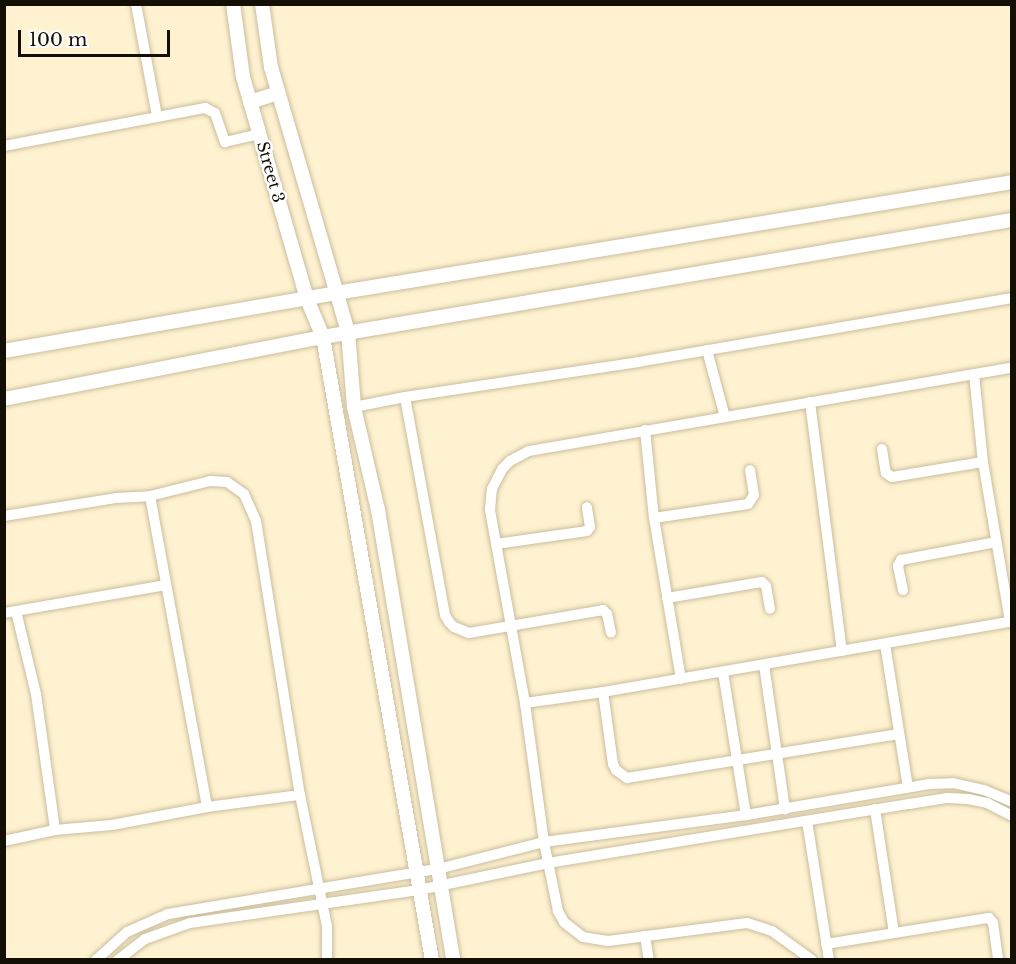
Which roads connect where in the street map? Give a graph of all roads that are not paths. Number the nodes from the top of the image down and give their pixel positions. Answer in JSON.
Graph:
{"nodes":[{"id":1,"x":136,"y":4,"type":"edge"},
{"id":2,"x":233,"y":4,"type":"edge"},
{"id":3,"x":262,"y":4,"type":"edge"},
{"id":4,"x":278,"y":93,"type":"junction"},
{"id":5,"x":250,"y":102,"type":"junction"},
{"id":6,"x":157,"y":116,"type":"junction"},
{"id":7,"x":260,"y":134,"type":"junction"},
{"id":8,"x":4,"y":146,"type":"edge"},
{"id":9,"x":1011,"y":182,"type":"edge"},
{"id":10,"x":1011,"y":220,"type":"edge"},
{"id":11,"x":336,"y":293,"type":"junction"},
{"id":12,"x":1011,"y":298,"type":"edge"},
{"id":13,"x":306,"y":299,"type":"junction"},
{"id":14,"x":348,"y":333,"type":"junction"},
{"id":15,"x":323,"y":337,"type":"junction"},
{"id":16,"x":707,"y":350,"type":"junction"},
{"id":17,"x":4,"y":351,"type":"edge"},
{"id":18,"x":1011,"y":368,"type":"edge"},
{"id":19,"x":974,"y":374,"type":"junction"},
{"id":20,"x":405,"y":397,"type":"junction"},
{"id":21,"x":4,"y":399,"type":"edge"},
{"id":22,"x":810,"y":402,"type":"junction"},
{"id":23,"x":354,"y":407,"type":"junction"},
{"id":24,"x":725,"y":417,"type":"junction"},
{"id":25,"x":645,"y":430,"type":"junction"},
{"id":26,"x":882,"y":449,"type":"dead end"},
{"id":27,"x":982,"y":462,"type":"junction"},
{"id":28,"x":750,"y":470,"type":"dead end"},
{"id":29,"x":150,"y":496,"type":"junction"},
{"id":30,"x":587,"y":507,"type":"dead end"},
{"id":31,"x":4,"y":516,"type":"edge"},
{"id":32,"x":654,"y":518,"type":"junction"},
{"id":33,"x":996,"y":542,"type":"junction"},
{"id":34,"x":496,"y":544,"type":"junction"},
{"id":35,"x":165,"y":585,"type":"junction"},
{"id":36,"x":903,"y":590,"type":"dead end"},
{"id":37,"x":667,"y":598,"type":"junction"},
{"id":38,"x":770,"y":609,"type":"dead end"},
{"id":39,"x":16,"y":611,"type":"junction"},
{"id":40,"x":4,"y":613,"type":"edge"},
{"id":41,"x":1011,"y":621,"type":"edge"},
{"id":42,"x":511,"y":627,"type":"junction"},
{"id":43,"x":610,"y":633,"type":"dead end"},
{"id":44,"x":885,"y":644,"type":"junction"},
{"id":45,"x":842,"y":651,"type":"junction"},
{"id":46,"x":764,"y":665,"type":"junction"},
{"id":47,"x":723,"y":672,"type":"junction"},
{"id":48,"x":681,"y":679,"type":"junction"},
{"id":49,"x":603,"y":692,"type":"junction"},
{"id":50,"x":525,"y":703,"type":"junction"},
{"id":51,"x":898,"y":734,"type":"junction"},
{"id":52,"x":777,"y":754,"type":"junction"},
{"id":53,"x":737,"y":761,"type":"junction"},
{"id":54,"x":908,"y":788,"type":"junction"},
{"id":55,"x":300,"y":795,"type":"junction"},
{"id":56,"x":1011,"y":802,"type":"edge"},
{"id":57,"x":207,"y":807,"type":"junction"},
{"id":58,"x":785,"y":809,"type":"junction"},
{"id":59,"x":874,"y":810,"type":"junction"},
{"id":60,"x":746,"y":815,"type":"junction"},
{"id":61,"x":1011,"y":816,"type":"edge"},
{"id":62,"x":807,"y":821,"type":"junction"},
{"id":63,"x":55,"y":830,"type":"junction"},
{"id":64,"x":4,"y":841,"type":"edge"},
{"id":65,"x":544,"y":842,"type":"junction"},
{"id":66,"x":548,"y":863,"type":"junction"},
{"id":67,"x":438,"y":869,"type":"junction"},
{"id":68,"x":416,"y":873,"type":"junction"},
{"id":69,"x":439,"y":887,"type":"junction"},
{"id":70,"x":319,"y":890,"type":"junction"},
{"id":71,"x":419,"y":890,"type":"junction"},
{"id":72,"x":323,"y":904,"type":"junction"},
{"id":73,"x":894,"y":933,"type":"junction"},
{"id":74,"x":645,"y":936,"type":"junction"},
{"id":75,"x":826,"y":944,"type":"junction"},
{"id":76,"x":96,"y":960,"type":"edge"},
{"id":77,"x":118,"y":960,"type":"edge"},
{"id":78,"x":327,"y":960,"type":"edge"},
{"id":79,"x":432,"y":960,"type":"edge"},
{"id":80,"x":453,"y":960,"type":"edge"},
{"id":81,"x":649,"y":960,"type":"edge"},
{"id":82,"x":812,"y":960,"type":"edge"},
{"id":83,"x":828,"y":960,"type":"edge"},
{"id":84,"x":998,"y":960,"type":"edge"}],
"edges":[{"from":1,"to":6,"type":"street"},
{"from":2,"to":5,"type":"street","name":"Street 3"},
{"from":3,"to":4,"type":"street","name":"Street 3"},
{"from":4,"to":5,"type":"street"},
{"from":4,"to":11,"type":"street","name":"Street 3"},
{"from":5,"to":7,"type":"street","name":"Street 3"},
{"from":6,"to":7,"type":"street"},
{"from":6,"to":8,"type":"street"},
{"from":7,"to":13,"type":"street","name":"Street 3"},
{"from":9,"to":11,"type":"street"},
{"from":10,"to":14,"type":"street"},
{"from":11,"to":13,"type":"street"},
{"from":11,"to":14,"type":"street","name":"Street 3"},
{"from":12,"to":16,"type":"street"},
{"from":13,"to":15,"type":"street","name":"Street 3"},
{"from":13,"to":17,"type":"street"},
{"from":14,"to":15,"type":"street"},
{"from":14,"to":23,"type":"street","name":"Street 3"},
{"from":15,"to":21,"type":"street"},
{"from":15,"to":68,"type":"street","name":"Street 3"},
{"from":16,"to":20,"type":"street"},
{"from":16,"to":24,"type":"street"},
{"from":18,"to":19,"type":"street"},
{"from":19,"to":22,"type":"street"},
{"from":19,"to":27,"type":"street"},
{"from":20,"to":23,"type":"street"},
{"from":20,"to":42,"type":"street"},
{"from":22,"to":24,"type":"street"},
{"from":22,"to":45,"type":"street"},
{"from":23,"to":67,"type":"street","name":"Street 3"},
{"from":24,"to":25,"type":"street"},
{"from":25,"to":32,"type":"street"},
{"from":25,"to":34,"type":"street"},
{"from":26,"to":27,"type":"street"},
{"from":27,"to":33,"type":"street"},
{"from":28,"to":32,"type":"street"},
{"from":29,"to":31,"type":"street"},
{"from":29,"to":35,"type":"street"},
{"from":29,"to":55,"type":"street"},
{"from":30,"to":34,"type":"street"},
{"from":32,"to":37,"type":"street"},
{"from":33,"to":36,"type":"street"},
{"from":33,"to":41,"type":"street"},
{"from":34,"to":42,"type":"street"},
{"from":35,"to":39,"type":"street"},
{"from":35,"to":57,"type":"street"},
{"from":37,"to":38,"type":"street"},
{"from":37,"to":48,"type":"street"},
{"from":39,"to":40,"type":"street"},
{"from":39,"to":63,"type":"street"},
{"from":41,"to":44,"type":"street"},
{"from":42,"to":43,"type":"street"},
{"from":42,"to":50,"type":"street"},
{"from":44,"to":45,"type":"street"},
{"from":44,"to":51,"type":"street"},
{"from":45,"to":46,"type":"street"},
{"from":46,"to":47,"type":"street"},
{"from":46,"to":52,"type":"street"},
{"from":47,"to":48,"type":"street"},
{"from":47,"to":53,"type":"street"},
{"from":48,"to":49,"type":"street"},
{"from":49,"to":50,"type":"street"},
{"from":49,"to":53,"type":"street"},
{"from":50,"to":65,"type":"street"},
{"from":51,"to":52,"type":"street"},
{"from":51,"to":54,"type":"street"},
{"from":52,"to":53,"type":"street"},
{"from":52,"to":58,"type":"street"},
{"from":53,"to":60,"type":"street"},
{"from":54,"to":56,"type":"street"},
{"from":54,"to":58,"type":"street"},
{"from":55,"to":57,"type":"street"},
{"from":55,"to":70,"type":"street"},
{"from":57,"to":63,"type":"street"},
{"from":58,"to":60,"type":"street"},
{"from":59,"to":61,"type":"street"},
{"from":59,"to":62,"type":"street"},
{"from":59,"to":73,"type":"street"},
{"from":60,"to":65,"type":"street"},
{"from":62,"to":66,"type":"street"},
{"from":62,"to":75,"type":"street"},
{"from":63,"to":64,"type":"street"},
{"from":65,"to":66,"type":"street"},
{"from":65,"to":67,"type":"street"},
{"from":66,"to":69,"type":"street"},
{"from":66,"to":74,"type":"street"},
{"from":67,"to":68,"type":"street"},
{"from":67,"to":69,"type":"street","name":"Street 3"},
{"from":68,"to":70,"type":"street"},
{"from":68,"to":71,"type":"street","name":"Street 3"},
{"from":69,"to":71,"type":"street"},
{"from":69,"to":80,"type":"street","name":"Street 3"},
{"from":70,"to":72,"type":"street"},
{"from":70,"to":76,"type":"street"},
{"from":71,"to":72,"type":"street"},
{"from":71,"to":79,"type":"street","name":"Street 3"},
{"from":72,"to":77,"type":"street"},
{"from":72,"to":78,"type":"street"},
{"from":73,"to":75,"type":"street"},
{"from":73,"to":84,"type":"street"},
{"from":74,"to":81,"type":"street"},
{"from":74,"to":82,"type":"street"},
{"from":75,"to":83,"type":"street"}]}
